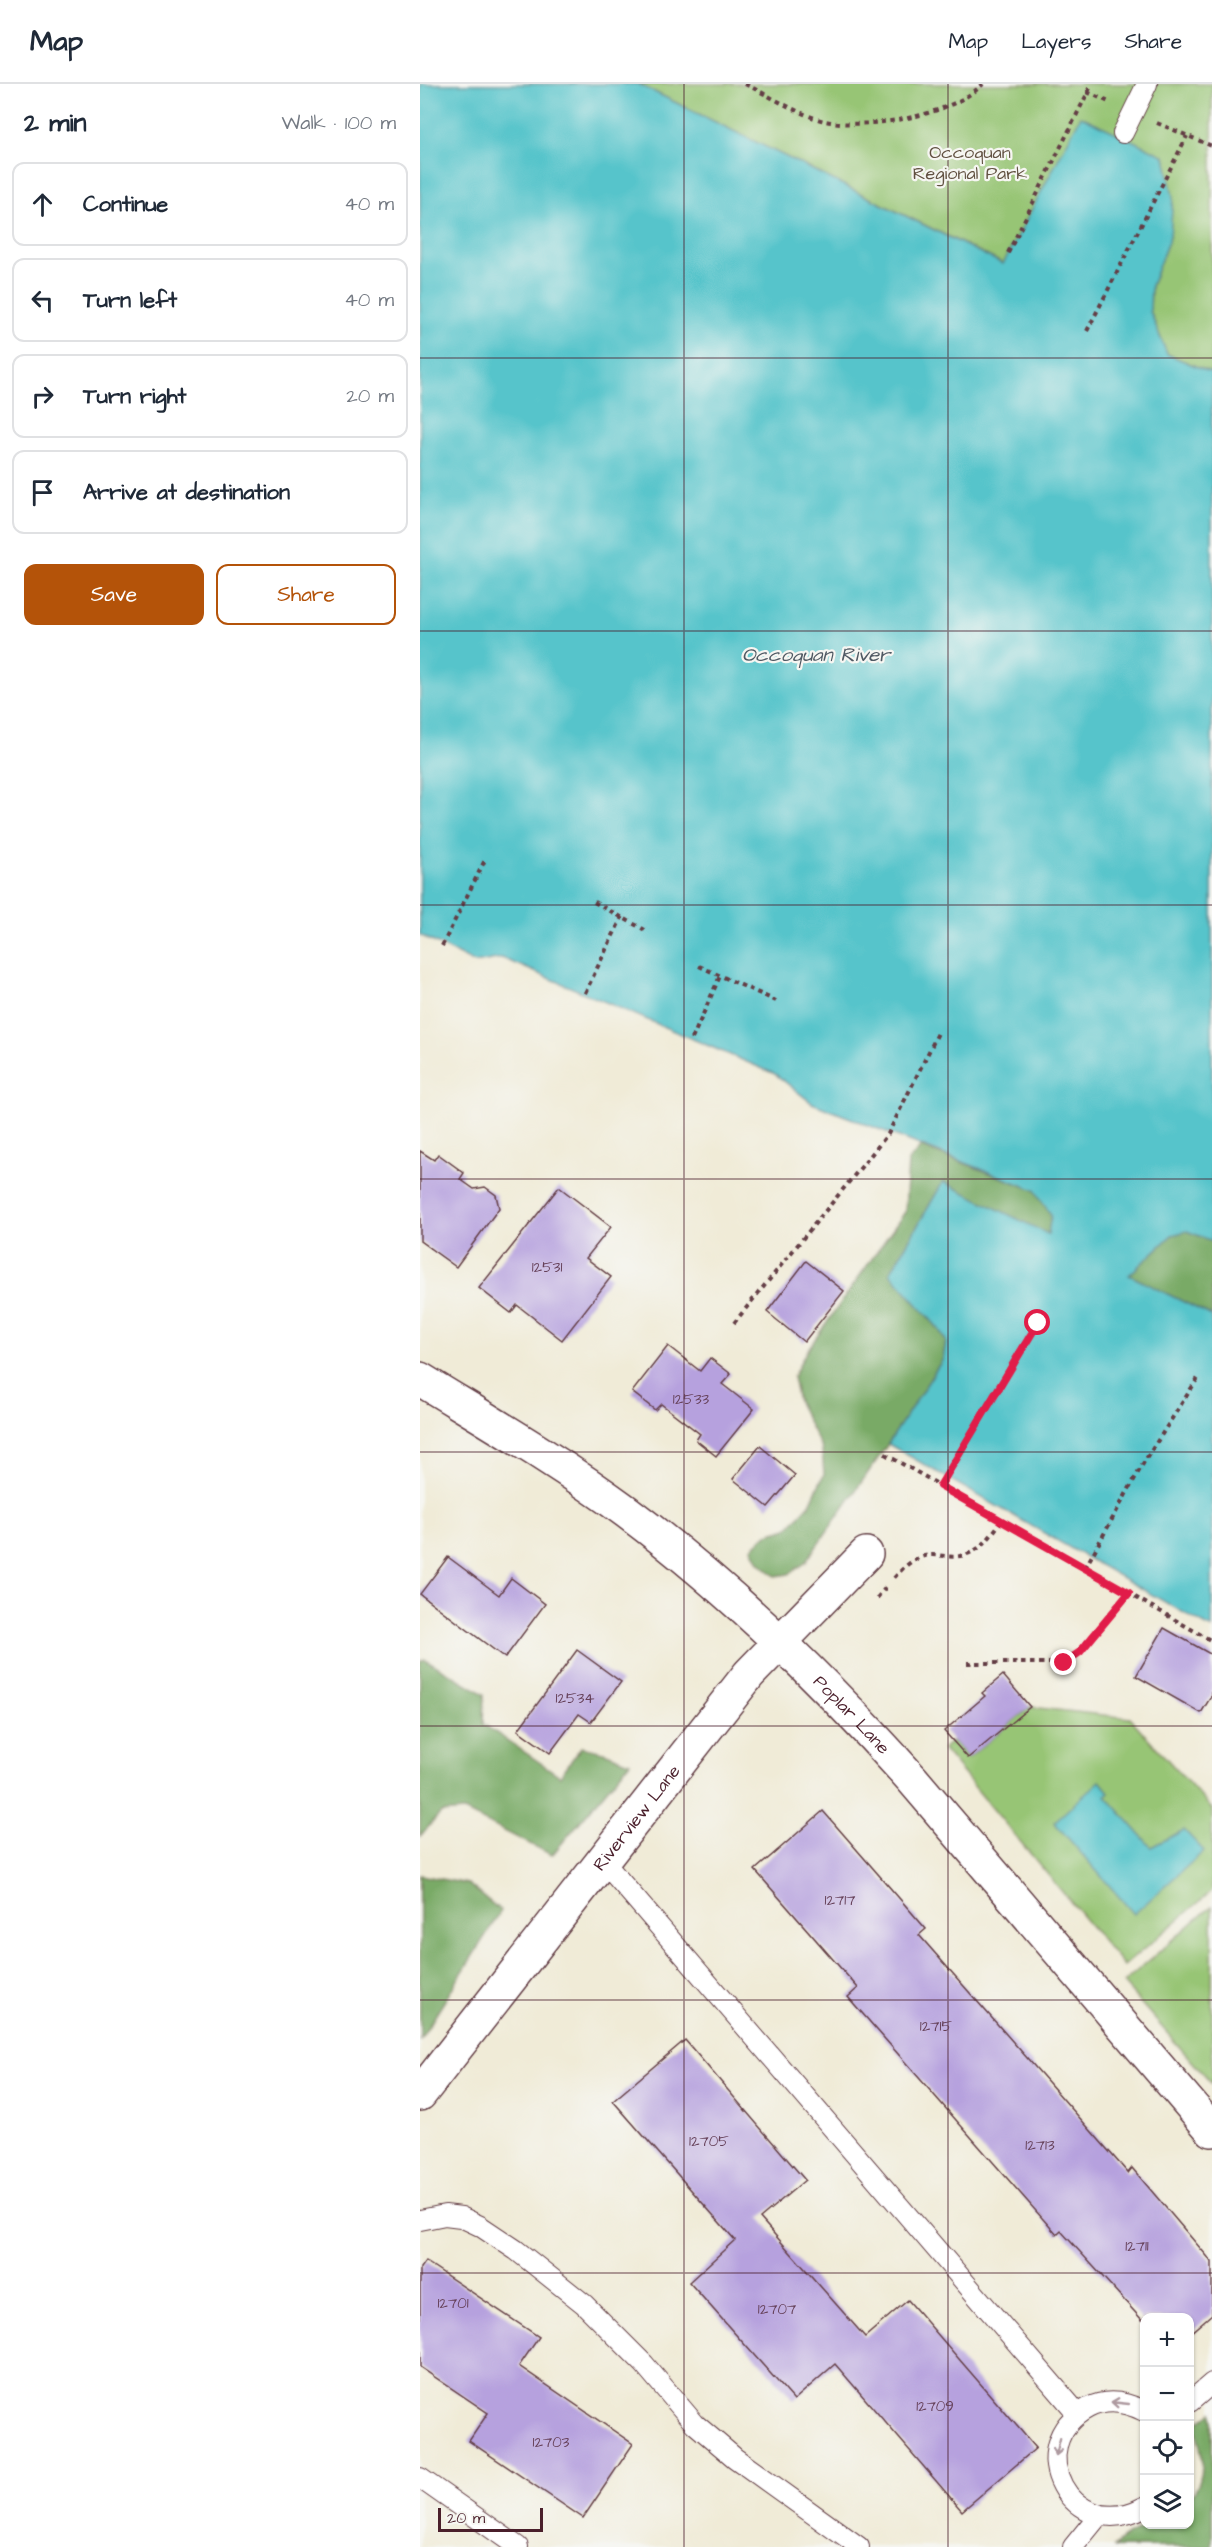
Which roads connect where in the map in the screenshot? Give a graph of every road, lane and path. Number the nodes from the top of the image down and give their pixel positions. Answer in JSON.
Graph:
{"nodes":[{"id":1,"x":745,"y":84,"type":"edge"},
{"id":2,"x":983,"y":84,"type":"edge"},
{"id":3,"x":1092,"y":84,"type":"edge"},
{"id":4,"x":1147,"y":84,"type":"edge"},
{"id":5,"x":1123,"y":133,"type":"dead end"},
{"id":6,"x":1187,"y":136,"type":"dead end"},
{"id":7,"x":1008,"y":253,"type":"dead end"},
{"id":8,"x":1087,"y":331,"type":"dead end"},
{"id":9,"x":486,"y":858,"type":"dead end"},
{"id":10,"x":594,"y":903,"type":"dead end"},
{"id":11,"x":622,"y":917,"type":"junction"},
{"id":12,"x":645,"y":930,"type":"dead end"},
{"id":13,"x":442,"y":946,"type":"dead end"},
{"id":14,"x":699,"y":966,"type":"dead end"},
{"id":15,"x":720,"y":976,"type":"junction"},
{"id":16,"x":585,"y":993,"type":"dead end"},
{"id":17,"x":776,"y":1001,"type":"dead end"},
{"id":18,"x":938,"y":1033,"type":"dead end"},
{"id":19,"x":692,"y":1039,"type":"dead end"},
{"id":20,"x":734,"y":1323,"type":"dead end"},
{"id":21,"x":1038,"y":1323,"type":"dead end"},
{"id":22,"x":1198,"y":1378,"type":"dead end"},
{"id":23,"x":420,"y":1379,"type":"edge"},
{"id":24,"x":885,"y":1454,"type":"dead end"},
{"id":25,"x":940,"y":1486,"type":"junction"},
{"id":26,"x":1002,"y":1521,"type":"junction"},
{"id":27,"x":866,"y":1554,"type":"dead end"},
{"id":28,"x":1085,"y":1569,"type":"junction"},
{"id":29,"x":1129,"y":1593,"type":"junction"},
{"id":30,"x":877,"y":1598,"type":"dead end"},
{"id":31,"x":1212,"y":1641,"type":"edge"},
{"id":32,"x":779,"y":1642,"type":"junction"},
{"id":33,"x":967,"y":1663,"type":"dead end"},
{"id":34,"x":603,"y":1861,"type":"junction"},
{"id":35,"x":420,"y":2094,"type":"edge"},
{"id":36,"x":1212,"y":2130,"type":"edge"},
{"id":37,"x":420,"y":2220,"type":"edge"},
{"id":38,"x":1212,"y":2383,"type":"edge"},
{"id":39,"x":1194,"y":2399,"type":"edge"},
{"id":40,"x":1140,"y":2409,"type":"edge"},
{"id":41,"x":1078,"y":2414,"type":"junction"},
{"id":42,"x":420,"y":2478,"type":"edge"},
{"id":43,"x":1140,"y":2508,"type":"edge"},
{"id":44,"x":1099,"y":2515,"type":"junction"},
{"id":45,"x":518,"y":2547,"type":"edge"},
{"id":46,"x":859,"y":2547,"type":"edge"},
{"id":47,"x":1073,"y":2547,"type":"edge"}],
"edges":[{"from":1,"to":2,"type":"path"},
{"from":3,"to":7,"type":"path"},
{"from":4,"to":5,"type":"lane"},
{"from":6,"to":8,"type":"path"},
{"from":9,"to":13,"type":"path"},
{"from":10,"to":11,"type":"path"},
{"from":11,"to":12,"type":"path"},
{"from":11,"to":16,"type":"path"},
{"from":14,"to":15,"type":"path"},
{"from":15,"to":17,"type":"path"},
{"from":15,"to":19,"type":"path"},
{"from":18,"to":20,"type":"path"},
{"from":21,"to":25,"type":"path"},
{"from":22,"to":28,"type":"path"},
{"from":23,"to":32,"type":"street","name":"Poplar Lane"},
{"from":24,"to":25,"type":"path"},
{"from":25,"to":26,"type":"path"},
{"from":26,"to":28,"type":"path"},
{"from":26,"to":30,"type":"path"},
{"from":27,"to":32,"type":"street","name":"Riverview Lane"},
{"from":28,"to":29,"type":"path"},
{"from":29,"to":31,"type":"path"},
{"from":29,"to":33,"type":"path"},
{"from":32,"to":34,"type":"street","name":"Riverview Lane"},
{"from":32,"to":36,"type":"street","name":"Poplar Lane"},
{"from":34,"to":35,"type":"street","name":"Riverview Lane"},
{"from":34,"to":41,"type":"lane"},
{"from":37,"to":46,"type":"lane"},
{"from":38,"to":39,"type":"lane"},
{"from":40,"to":41,"type":"lane","one_way":true},
{"from":41,"to":44,"type":"lane","one_way":true},
{"from":42,"to":45,"type":"lane"},
{"from":43,"to":44,"type":"lane"},
{"from":44,"to":47,"type":"lane"}]}
